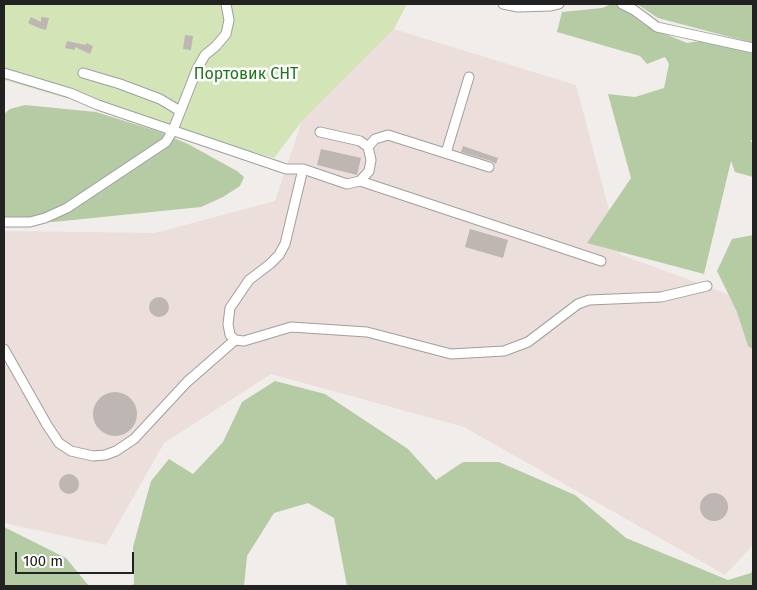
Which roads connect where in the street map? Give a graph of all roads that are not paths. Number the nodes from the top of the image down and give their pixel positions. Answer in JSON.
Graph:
{"nodes":[{"id":1,"x":226,"y":4,"type":"edge"},
{"id":2,"x":503,"y":4,"type":"edge"},
{"id":3,"x":559,"y":4,"type":"edge"},
{"id":4,"x":622,"y":4,"type":"edge"},
{"id":5,"x":753,"y":48,"type":"edge"},
{"id":6,"x":83,"y":73,"type":"dead end"},
{"id":7,"x":4,"y":74,"type":"edge"},
{"id":8,"x":469,"y":77,"type":"dead end"},
{"id":9,"x":180,"y":111,"type":"junction"},
{"id":10,"x":174,"y":130,"type":"junction"},
{"id":11,"x":320,"y":132,"type":"dead end"},
{"id":12,"x":368,"y":147,"type":"junction"},
{"id":13,"x":446,"y":153,"type":"junction"},
{"id":14,"x":489,"y":167,"type":"dead end"},
{"id":15,"x":303,"y":169,"type":"junction"},
{"id":16,"x":360,"y":181,"type":"junction"},
{"id":17,"x":4,"y":222,"type":"edge"},
{"id":18,"x":602,"y":261,"type":"dead end"},
{"id":19,"x":707,"y":286,"type":"dead end"},
{"id":20,"x":235,"y":340,"type":"junction"},
{"id":21,"x":4,"y":349,"type":"edge"}],
"edges":[{"from":1,"to":9,"type":"street"},
{"from":2,"to":3,"type":"street"},
{"from":4,"to":5,"type":"street"},
{"from":6,"to":9,"type":"street"},
{"from":7,"to":10,"type":"street"},
{"from":8,"to":13,"type":"street"},
{"from":9,"to":10,"type":"street"},
{"from":10,"to":15,"type":"street"},
{"from":10,"to":17,"type":"street"},
{"from":11,"to":12,"type":"street"},
{"from":12,"to":13,"type":"street"},
{"from":12,"to":16,"type":"street"},
{"from":13,"to":14,"type":"street"},
{"from":15,"to":16,"type":"street"},
{"from":15,"to":20,"type":"street"},
{"from":16,"to":18,"type":"street"},
{"from":19,"to":20,"type":"street"},
{"from":20,"to":21,"type":"street"}]}
